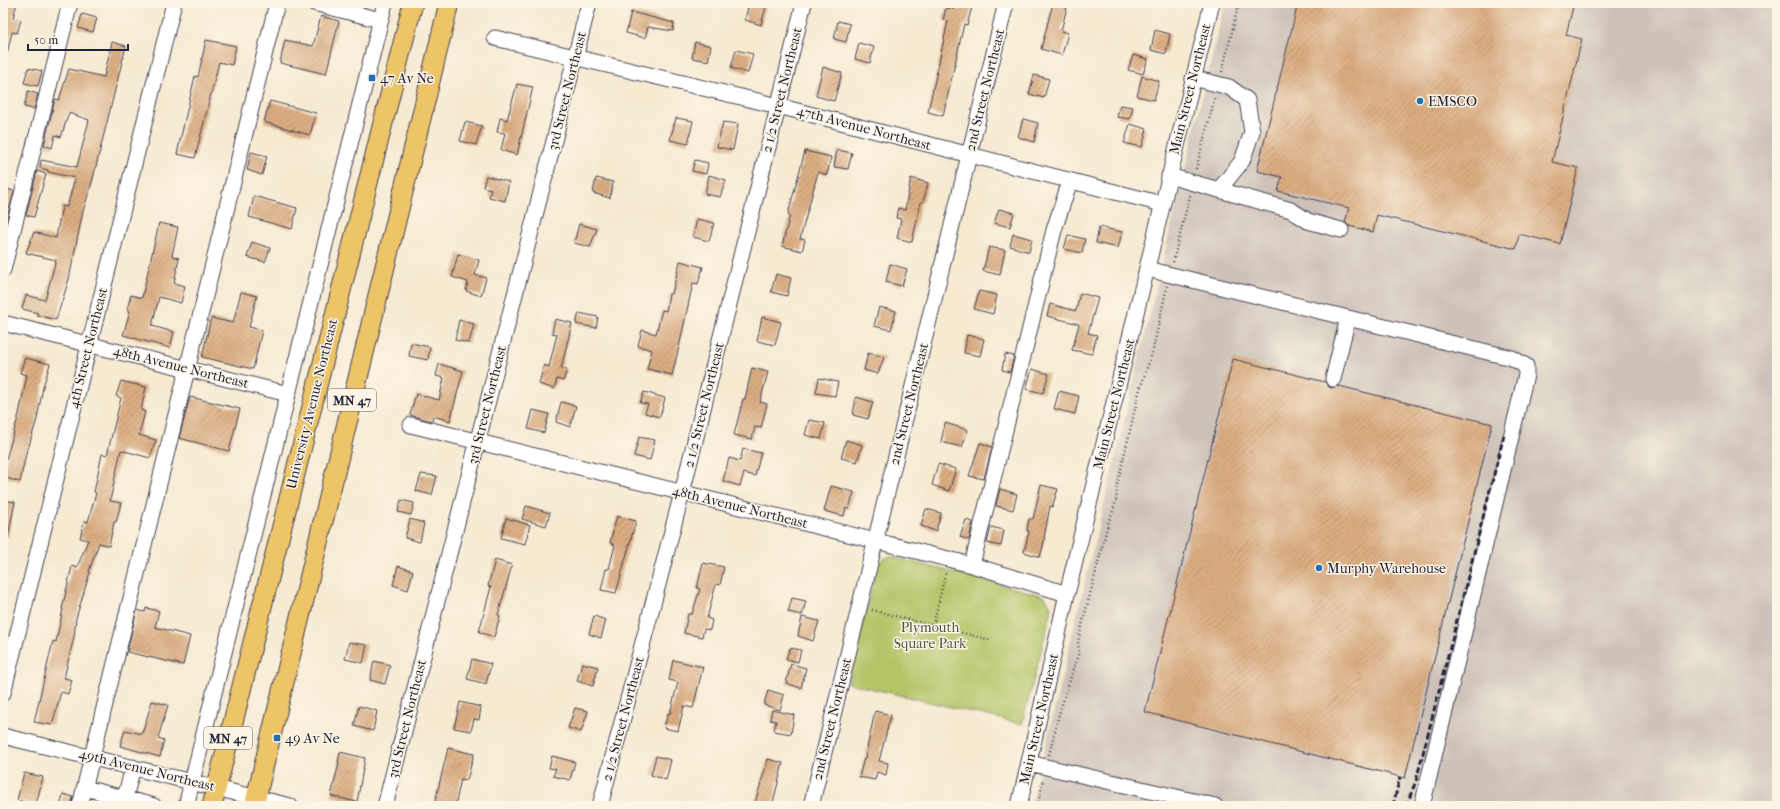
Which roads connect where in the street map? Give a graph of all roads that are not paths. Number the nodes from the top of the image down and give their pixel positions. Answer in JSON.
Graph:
{"nodes":[{"id":1,"x":70,"y":3,"type":"edge"},
{"id":2,"x":174,"y":3,"type":"edge"},
{"id":3,"x":277,"y":3,"type":"edge"},
{"id":4,"x":314,"y":3,"type":"edge"},
{"id":5,"x":385,"y":3,"type":"edge"},
{"id":6,"x":413,"y":3,"type":"edge"},
{"id":7,"x":448,"y":3,"type":"edge"},
{"id":8,"x":589,"y":3,"type":"edge"},
{"id":9,"x":804,"y":3,"type":"edge"},
{"id":10,"x":1006,"y":3,"type":"edge"},
{"id":11,"x":1212,"y":3,"type":"edge"},
{"id":12,"x":380,"y":20,"type":"junction"},
{"id":13,"x":496,"y":38,"type":"dead end"},
{"id":14,"x":576,"y":58,"type":"junction"},
{"id":15,"x":1193,"y":78,"type":"junction"},
{"id":16,"x":778,"y":106,"type":"junction"},
{"id":17,"x":969,"y":156,"type":"junction"},
{"id":18,"x":1169,"y":176,"type":"junction"},
{"id":19,"x":1070,"y":180,"type":"junction"},
{"id":20,"x":1219,"y":190,"type":"junction"},
{"id":21,"x":1162,"y":204,"type":"junction"},
{"id":22,"x":1341,"y":230,"type":"dead end"},
{"id":23,"x":1146,"y":269,"type":"junction"},
{"id":24,"x":3,"y":270,"type":"edge"},
{"id":25,"x":1348,"y":318,"type":"junction"},
{"id":26,"x":3,"y":323,"type":"edge"},
{"id":27,"x":89,"y":344,"type":"junction"},
{"id":28,"x":188,"y":369,"type":"junction"},
{"id":29,"x":1333,"y":379,"type":"dead end"},
{"id":30,"x":288,"y":394,"type":"junction"},
{"id":31,"x":411,"y":425,"type":"dead end"},
{"id":32,"x":478,"y":441,"type":"junction"},
{"id":33,"x":682,"y":493,"type":"junction"},
{"id":34,"x":875,"y":541,"type":"junction"},
{"id":35,"x":972,"y":565,"type":"junction"},
{"id":36,"x":1067,"y":594,"type":"junction"},
{"id":37,"x":3,"y":693,"type":"edge"},
{"id":38,"x":3,"y":736,"type":"edge"},
{"id":39,"x":93,"y":757,"type":"junction"},
{"id":40,"x":1029,"y":763,"type":"junction"},
{"id":41,"x":133,"y":767,"type":"junction"},
{"id":42,"x":192,"y":782,"type":"junction"},
{"id":43,"x":85,"y":788,"type":"junction"},
{"id":44,"x":216,"y":788,"type":"junction"},
{"id":45,"x":125,"y":798,"type":"junction"},
{"id":46,"x":255,"y":802,"type":"edge"},
{"id":47,"x":80,"y":806,"type":"edge"},
{"id":48,"x":154,"y":806,"type":"edge"},
{"id":49,"x":186,"y":806,"type":"edge"},
{"id":50,"x":212,"y":806,"type":"edge"},
{"id":51,"x":290,"y":806,"type":"edge"},
{"id":52,"x":385,"y":806,"type":"edge"},
{"id":53,"x":600,"y":806,"type":"edge"},
{"id":54,"x":811,"y":806,"type":"edge"},
{"id":55,"x":1019,"y":806,"type":"edge"},
{"id":56,"x":1215,"y":806,"type":"edge"},
{"id":57,"x":1422,"y":806,"type":"edge"}],
"edges":[{"from":1,"to":24,"type":"street"},
{"from":2,"to":27,"type":"street","name":"4th Street Northeast"},
{"from":3,"to":28,"type":"street"},
{"from":4,"to":12,"type":"street"},
{"from":5,"to":12,"type":"street","name":"University Avenue Northeast"},
{"from":6,"to":44,"type":"main road","name":"University Avenue Northeast","number":"MN 47"},
{"from":7,"to":46,"type":"main road","number":"MN 47"},
{"from":8,"to":14,"type":"street","name":"3rd Street Northeast"},
{"from":9,"to":16,"type":"street","name":"2 1/2 Street Northeast"},
{"from":10,"to":17,"type":"street","name":"2nd Street Northeast"},
{"from":11,"to":15,"type":"street","name":"Main Street Northeast"},
{"from":12,"to":30,"type":"street","name":"University Avenue Northeast"},
{"from":13,"to":14,"type":"street","name":"47th Avenue Northeast"},
{"from":14,"to":16,"type":"street","name":"47th Avenue Northeast"},
{"from":14,"to":32,"type":"street","name":"3rd Street Northeast"},
{"from":15,"to":18,"type":"street","name":"Main Street Northeast"},
{"from":15,"to":20,"type":"street"},
{"from":16,"to":17,"type":"street","name":"47th Avenue Northeast"},
{"from":16,"to":33,"type":"street","name":"2 1/2 Street Northeast"},
{"from":17,"to":19,"type":"street","name":"47th Avenue Northeast"},
{"from":17,"to":34,"type":"street","name":"2nd Street Northeast"},
{"from":18,"to":20,"type":"street"},
{"from":18,"to":21,"type":"street","name":"Main Street Northeast"},
{"from":19,"to":21,"type":"street","name":"47th Avenue Northeast"},
{"from":19,"to":35,"type":"street"},
{"from":20,"to":22,"type":"street"},
{"from":21,"to":23,"type":"street","name":"Main Street Northeast"},
{"from":23,"to":25,"type":"street"},
{"from":23,"to":36,"type":"street","name":"Main Street Northeast"},
{"from":25,"to":29,"type":"street"},
{"from":25,"to":57,"type":"street"},
{"from":26,"to":27,"type":"street","name":"48th Avenue Northeast"},
{"from":27,"to":28,"type":"street","name":"48th Avenue Northeast"},
{"from":27,"to":37,"type":"street","name":"4th Street Northeast"},
{"from":28,"to":30,"type":"street","name":"48th Avenue Northeast"},
{"from":28,"to":39,"type":"street"},
{"from":30,"to":42,"type":"street","name":"University Avenue Northeast"},
{"from":31,"to":32,"type":"street","name":"48th Avenue Northeast"},
{"from":32,"to":33,"type":"street","name":"48th Avenue Northeast"},
{"from":32,"to":52,"type":"street","name":"3rd Street Northeast"},
{"from":33,"to":34,"type":"street","name":"48th Avenue Northeast"},
{"from":33,"to":53,"type":"street","name":"2 1/2 Street Northeast"},
{"from":34,"to":35,"type":"street","name":"48th Avenue Northeast"},
{"from":34,"to":54,"type":"street","name":"2nd Street Northeast"},
{"from":35,"to":36,"type":"street","name":"48th Avenue Northeast"},
{"from":36,"to":40,"type":"street","name":"Main Street Northeast"},
{"from":38,"to":39,"type":"street","name":"49th Avenue Northeast"},
{"from":39,"to":41,"type":"street","name":"49th Avenue Northeast"},
{"from":39,"to":43,"type":"street"},
{"from":40,"to":55,"type":"street","name":"Main Street Northeast"},
{"from":40,"to":56,"type":"street"},
{"from":41,"to":42,"type":"street","name":"49th Avenue Northeast"},
{"from":41,"to":45,"type":"street"},
{"from":42,"to":44,"type":"street","name":"49th Avenue Northeast"},
{"from":42,"to":49,"type":"street","name":"University Avenue Northeast"},
{"from":43,"to":45,"type":"street"},
{"from":43,"to":47,"type":"street"},
{"from":44,"to":46,"type":"street","name":"49th Avenue Northeast"},
{"from":44,"to":50,"type":"main road","name":"University Avenue Northeast","number":"MN 47"},
{"from":45,"to":48,"type":"street"},
{"from":46,"to":51,"type":"street","name":"49th Avenue Northeast"}]}
